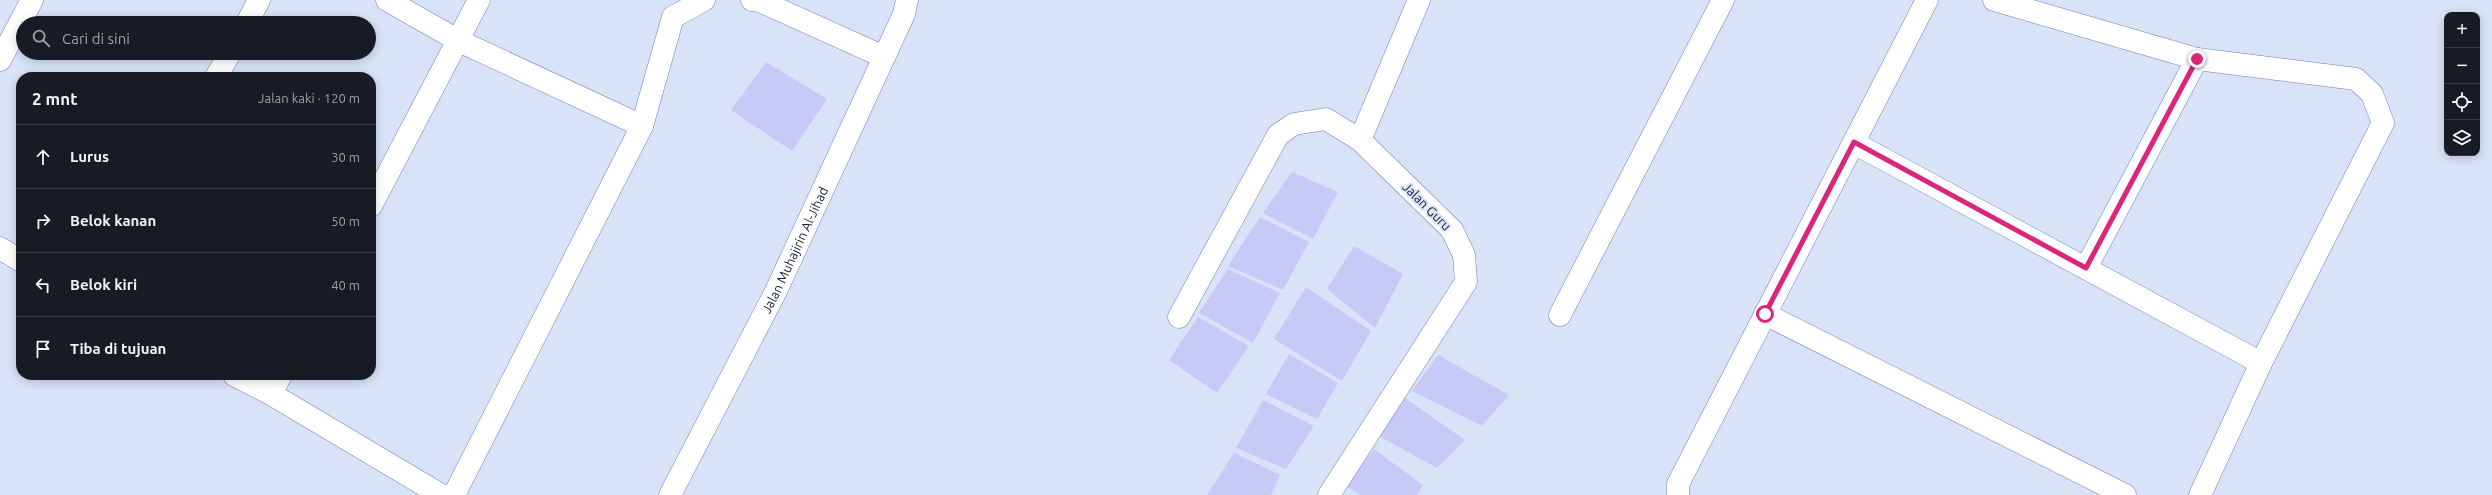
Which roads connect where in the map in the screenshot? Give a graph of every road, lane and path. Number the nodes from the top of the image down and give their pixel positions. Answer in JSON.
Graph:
{"nodes":[{"id":1,"x":32,"y":0,"type":"edge"},
{"id":2,"x":259,"y":0,"type":"edge"},
{"id":3,"x":387,"y":0,"type":"edge"},
{"id":4,"x":479,"y":0,"type":"edge"},
{"id":5,"x":704,"y":0,"type":"edge"},
{"id":6,"x":752,"y":0,"type":"edge"},
{"id":7,"x":907,"y":0,"type":"edge"},
{"id":8,"x":1419,"y":0,"type":"edge"},
{"id":9,"x":1723,"y":0,"type":"edge"},
{"id":10,"x":1927,"y":0,"type":"edge"},
{"id":11,"x":1994,"y":0,"type":"edge"},
{"id":12,"x":23,"y":16,"type":"edge"},
{"id":13,"x":250,"y":16,"type":"edge"},
{"id":14,"x":16,"y":30,"type":"edge"},
{"id":15,"x":459,"y":41,"type":"junction"},
{"id":16,"x":884,"y":57,"type":"junction"},
{"id":17,"x":2197,"y":59,"type":"junction"},
{"id":18,"x":0,"y":60,"type":"edge"},
{"id":19,"x":226,"y":60,"type":"edge"},
{"id":20,"x":219,"y":72,"type":"edge"},
{"id":21,"x":642,"y":126,"type":"junction"},
{"id":22,"x":1360,"y":140,"type":"junction"},
{"id":23,"x":1854,"y":142,"type":"junction"},
{"id":24,"x":376,"y":197,"type":"edge"},
{"id":25,"x":0,"y":248,"type":"edge"},
{"id":26,"x":16,"y":257,"type":"edge"},
{"id":27,"x":2086,"y":268,"type":"junction"},
{"id":28,"x":1765,"y":314,"type":"junction"},
{"id":29,"x":1560,"y":315,"type":"dead end"},
{"id":30,"x":1179,"y":317,"type":"dead end"},
{"id":31,"x":2261,"y":363,"type":"junction"},
{"id":32,"x":244,"y":380,"type":"edge"},
{"id":33,"x":278,"y":380,"type":"edge"},
{"id":34,"x":271,"y":394,"type":"junction"},
{"id":35,"x":441,"y":495,"type":"edge"},
{"id":36,"x":454,"y":495,"type":"edge"},
{"id":37,"x":670,"y":495,"type":"edge"},
{"id":38,"x":1329,"y":495,"type":"edge"},
{"id":39,"x":1678,"y":495,"type":"edge"},
{"id":40,"x":2125,"y":495,"type":"edge"},
{"id":41,"x":2200,"y":495,"type":"edge"}],
"edges":[{"from":1,"to":12,"type":"street"},
{"from":2,"to":13,"type":"street"},
{"from":3,"to":15,"type":"street"},
{"from":4,"to":15,"type":"street"},
{"from":5,"to":21,"type":"street"},
{"from":6,"to":16,"type":"street"},
{"from":7,"to":16,"type":"street","name":"Jalan Muhajirin Al-Jihad"},
{"from":8,"to":22,"type":"street"},
{"from":9,"to":29,"type":"street"},
{"from":10,"to":23,"type":"street"},
{"from":11,"to":17,"type":"street"},
{"from":14,"to":18,"type":"street"},
{"from":15,"to":21,"type":"street"},
{"from":15,"to":24,"type":"street"},
{"from":16,"to":37,"type":"street","name":"Jalan Muhajirin Al-Jihad"},
{"from":17,"to":27,"type":"street"},
{"from":17,"to":31,"type":"street"},
{"from":19,"to":20,"type":"street"},
{"from":21,"to":36,"type":"street"},
{"from":22,"to":30,"type":"street","name":"Jalan Guru"},
{"from":22,"to":38,"type":"street","name":"Jalan Guru"},
{"from":23,"to":27,"type":"street"},
{"from":23,"to":28,"type":"street"},
{"from":25,"to":26,"type":"street"},
{"from":27,"to":31,"type":"street"},
{"from":28,"to":39,"type":"street"},
{"from":28,"to":40,"type":"street"},
{"from":31,"to":41,"type":"street"},
{"from":32,"to":34,"type":"street"},
{"from":33,"to":34,"type":"street"},
{"from":34,"to":35,"type":"street"}]}
